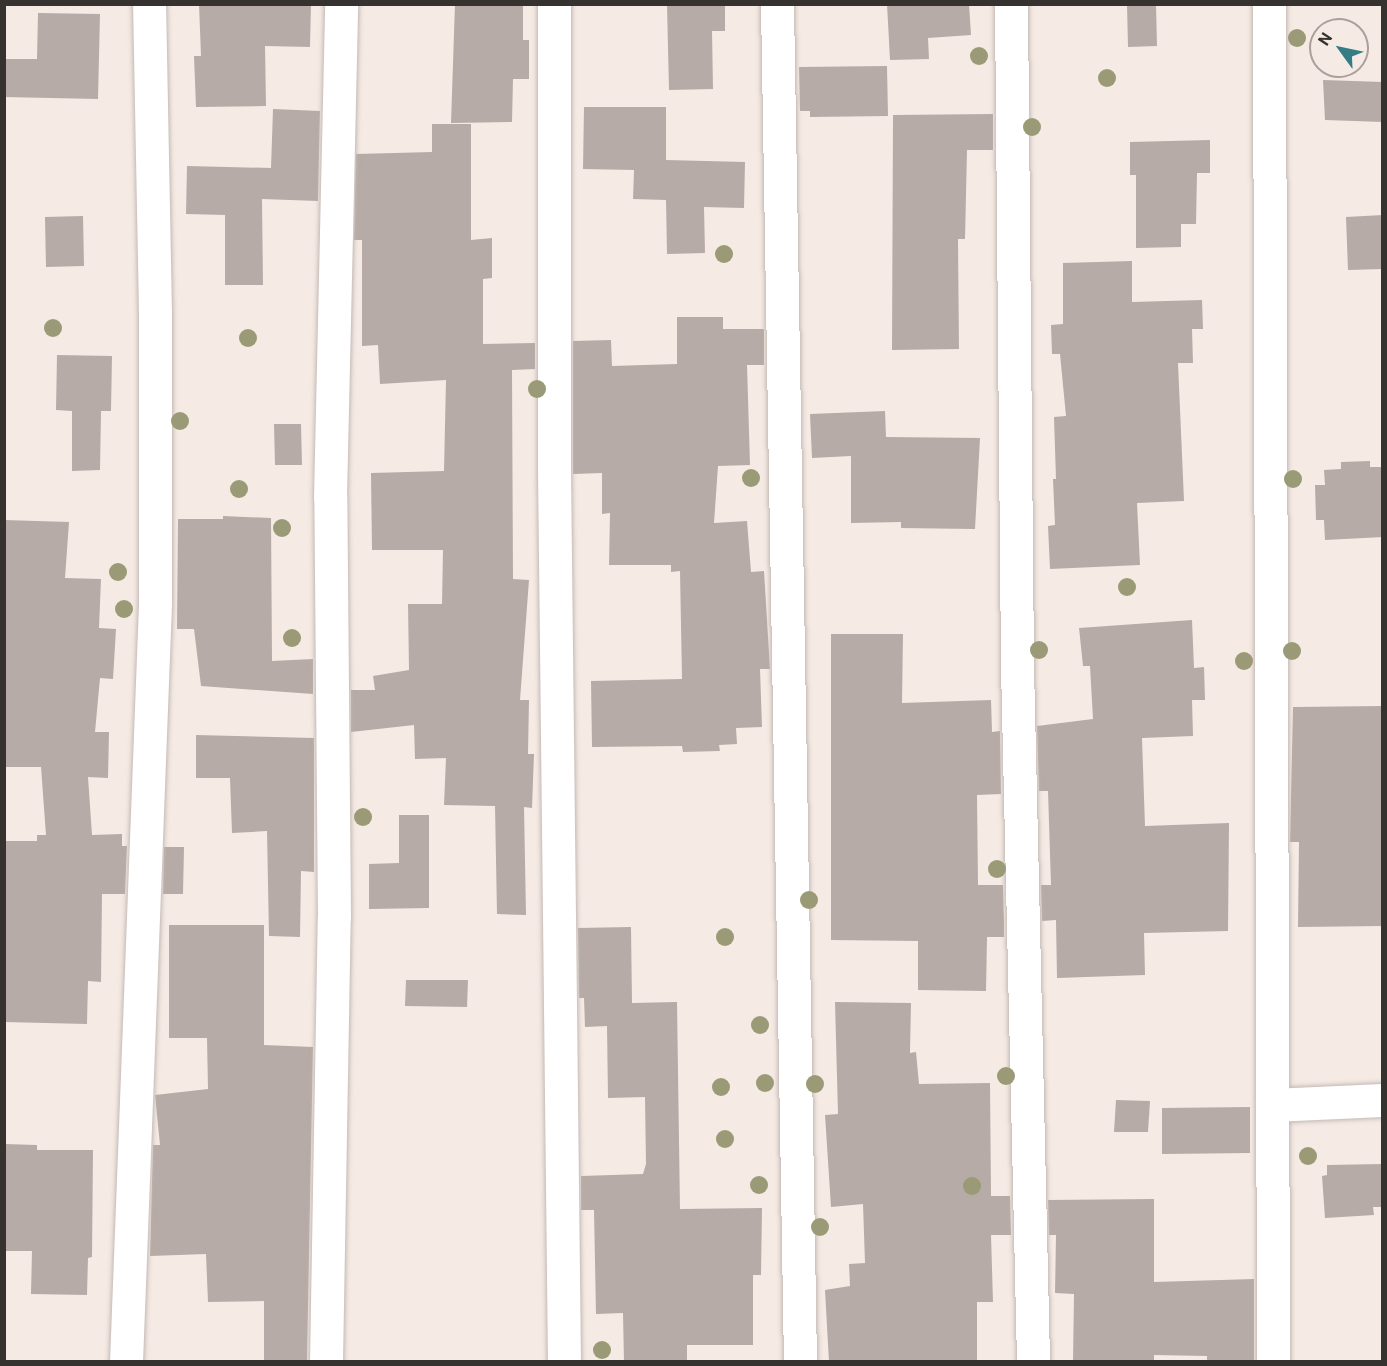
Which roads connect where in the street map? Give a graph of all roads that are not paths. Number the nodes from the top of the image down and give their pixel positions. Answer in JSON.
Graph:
{"nodes":[{"id":1,"x":149,"y":4,"type":"edge"},
{"id":2,"x":341,"y":4,"type":"edge"},
{"id":3,"x":554,"y":4,"type":"edge"},
{"id":4,"x":777,"y":4,"type":"edge"},
{"id":5,"x":1011,"y":4,"type":"edge"},
{"id":6,"x":1269,"y":4,"type":"edge"},
{"id":7,"x":1383,"y":1100,"type":"edge"},
{"id":8,"x":1272,"y":1105,"type":"junction"},
{"id":9,"x":126,"y":1362,"type":"edge"},
{"id":10,"x":326,"y":1362,"type":"edge"},
{"id":11,"x":564,"y":1362,"type":"edge"},
{"id":12,"x":800,"y":1362,"type":"edge"},
{"id":13,"x":1033,"y":1362,"type":"edge"},
{"id":14,"x":1274,"y":1362,"type":"edge"}],
"edges":[{"from":1,"to":9,"type":"street"},
{"from":2,"to":10,"type":"street"},
{"from":3,"to":11,"type":"street"},
{"from":4,"to":12,"type":"street"},
{"from":5,"to":13,"type":"street"},
{"from":6,"to":8,"type":"street"},
{"from":7,"to":8,"type":"street"},
{"from":8,"to":14,"type":"street"}]}
